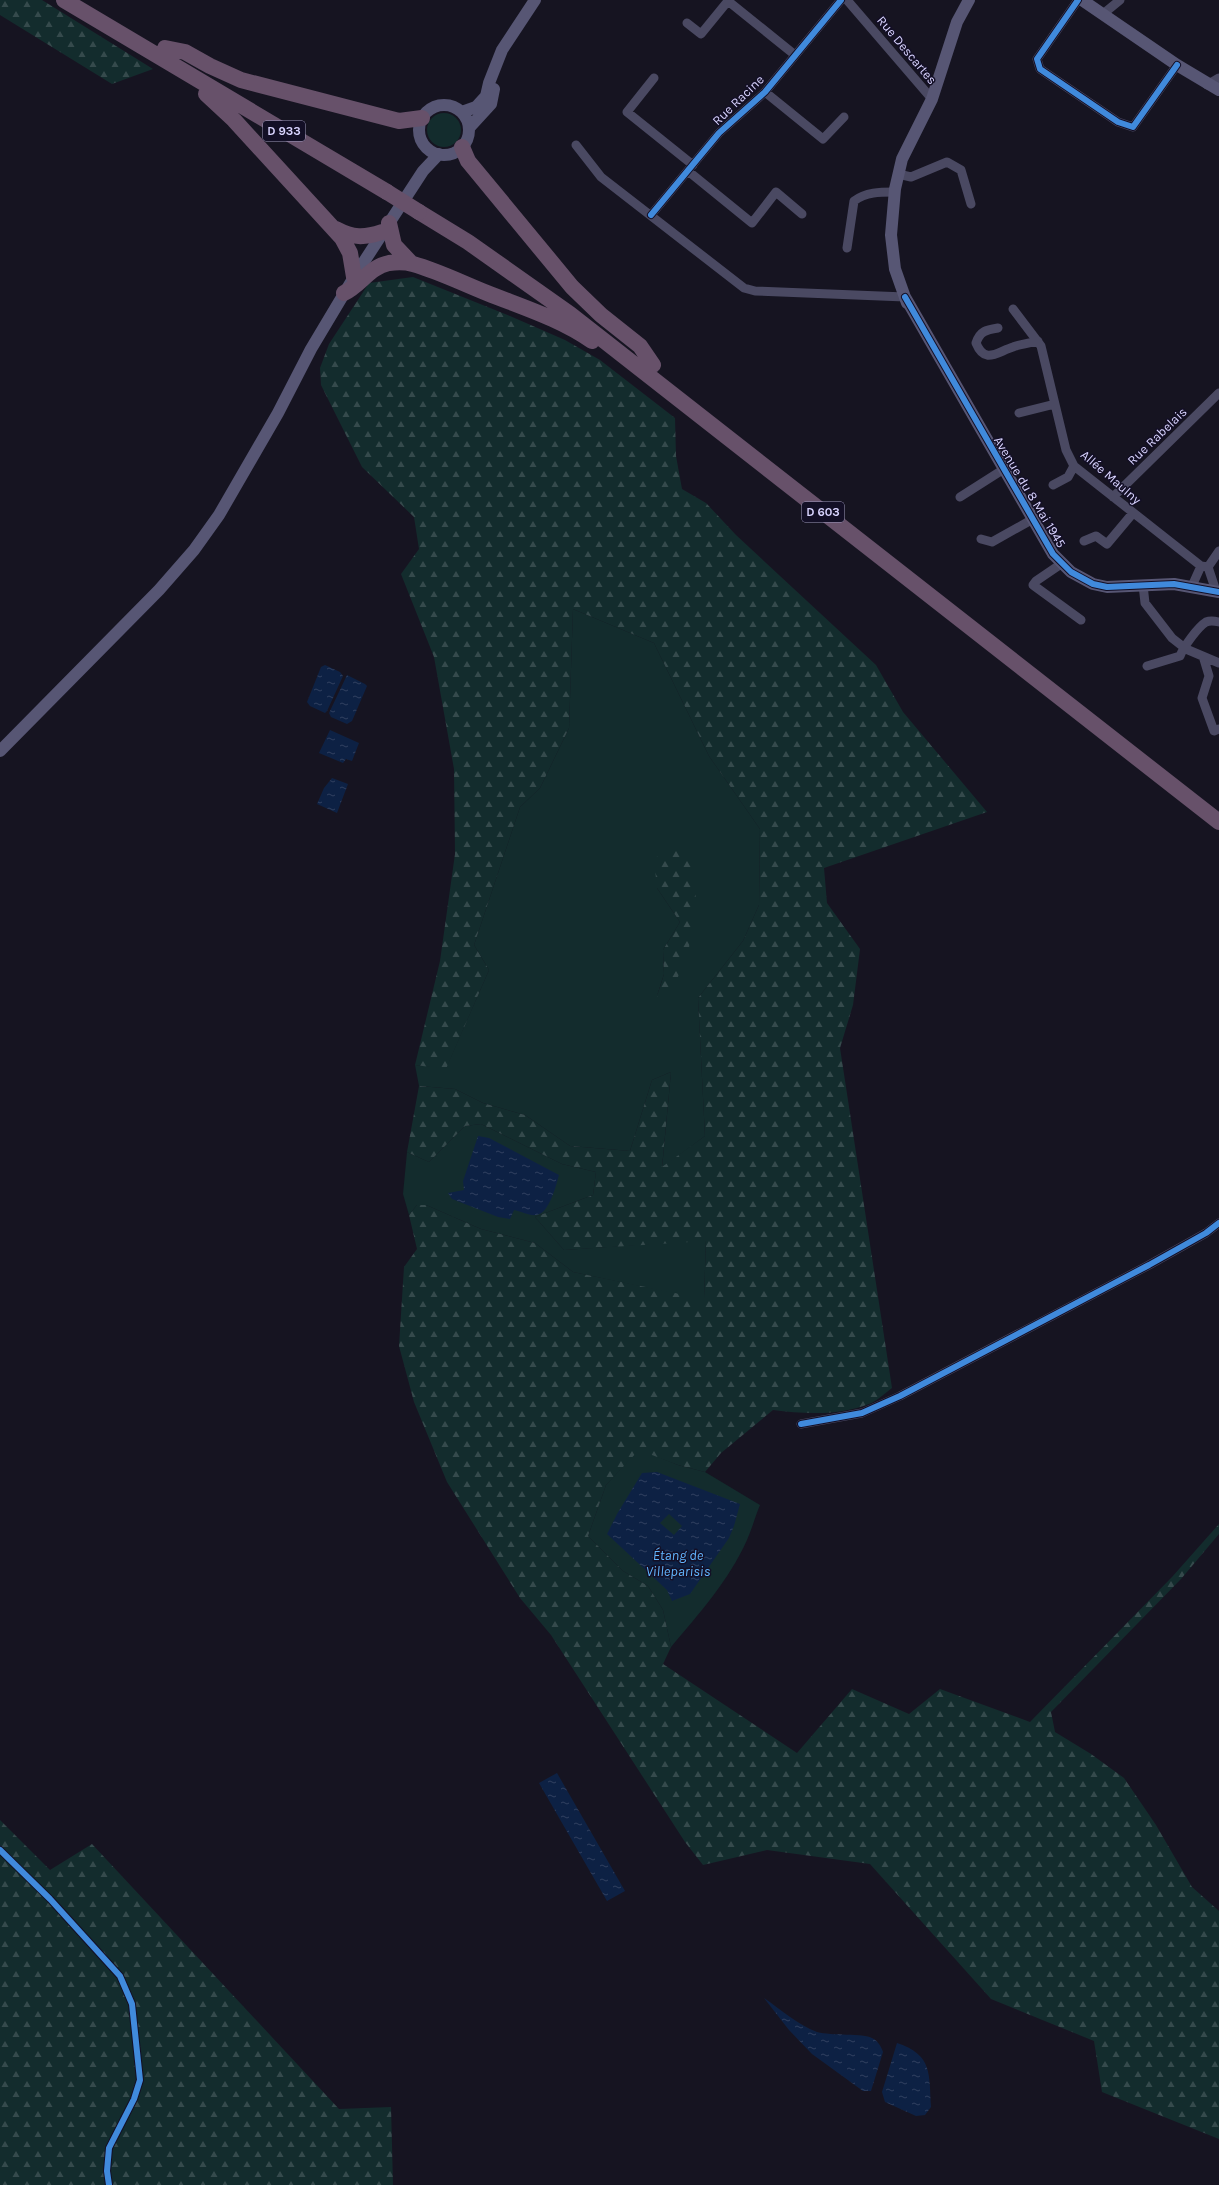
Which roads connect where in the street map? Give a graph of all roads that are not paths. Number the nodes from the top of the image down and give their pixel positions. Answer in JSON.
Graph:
{"nodes":[{"id":1,"x":64,"y":0,"type":"edge"},
{"id":2,"x":85,"y":0,"type":"edge"},
{"id":3,"x":535,"y":0,"type":"edge"},
{"id":4,"x":841,"y":0,"type":"edge"},
{"id":5,"x":847,"y":0,"type":"edge"},
{"id":6,"x":969,"y":0,"type":"edge"},
{"id":7,"x":1078,"y":0,"type":"edge"},
{"id":8,"x":1082,"y":0,"type":"edge"},
{"id":9,"x":1120,"y":0,"type":"edge"},
{"id":10,"x":1103,"y":14,"type":"junction"},
{"id":11,"x":687,"y":23,"type":"dead end"},
{"id":12,"x":160,"y":51,"type":"junction"},
{"id":13,"x":795,"y":55,"type":"junction"},
{"id":14,"x":184,"y":65,"type":"junction"},
{"id":15,"x":1177,"y":66,"type":"junction"},
{"id":16,"x":494,"y":70,"type":"junction"},
{"id":17,"x":654,"y":78,"type":"dead end"},
{"id":18,"x":1219,"y":78,"type":"edge"},
{"id":19,"x":1207,"y":85,"type":"junction"},
{"id":20,"x":1219,"y":90,"type":"edge"},
{"id":21,"x":764,"y":92,"type":"junction"},
{"id":22,"x":932,"y":100,"type":"junction"},
{"id":23,"x":462,"y":112,"type":"junction"},
{"id":24,"x":844,"y":117,"type":"dead end"},
{"id":25,"x":422,"y":118,"type":"junction"},
{"id":26,"x":469,"y":128,"type":"junction"},
{"id":27,"x":576,"y":145,"type":"dead end"},
{"id":28,"x":462,"y":147,"type":"junction"},
{"id":29,"x":427,"y":148,"type":"junction"},
{"id":30,"x":440,"y":154,"type":"junction"},
{"id":31,"x":690,"y":168,"type":"junction"},
{"id":32,"x":423,"y":171,"type":"junction"},
{"id":33,"x":898,"y":174,"type":"junction"},
{"id":34,"x":389,"y":188,"type":"joint"},
{"id":35,"x":894,"y":192,"type":"junction"},
{"id":36,"x":971,"y":204,"type":"dead end"},
{"id":37,"x":802,"y":214,"type":"dead end"},
{"id":38,"x":651,"y":215,"type":"junction"},
{"id":39,"x":385,"y":227,"type":"junction"},
{"id":40,"x":334,"y":229,"type":"junction"},
{"id":41,"x":847,"y":248,"type":"dead end"},
{"id":42,"x":411,"y":263,"type":"junction"},
{"id":43,"x":354,"y":277,"type":"junction"},
{"id":44,"x":344,"y":293,"type":"junction"},
{"id":45,"x":905,"y":296,"type":"junction"},
{"id":46,"x":1013,"y":309,"type":"dead end"},
{"id":47,"x":998,"y":328,"type":"dead end"},
{"id":48,"x":1038,"y":341,"type":"junction"},
{"id":49,"x":650,"y":369,"type":"junction"},
{"id":50,"x":1219,"y":393,"type":"edge"},
{"id":51,"x":1055,"y":404,"type":"junction"},
{"id":52,"x":1018,"y":413,"type":"dead end"},
{"id":53,"x":1074,"y":466,"type":"junction"},
{"id":54,"x":1004,"y":469,"type":"junction"},
{"id":55,"x":1053,"y":485,"type":"dead end"},
{"id":56,"x":960,"y":496,"type":"dead end"},
{"id":57,"x":1113,"y":497,"type":"junction"},
{"id":58,"x":1133,"y":513,"type":"junction"},
{"id":59,"x":1033,"y":519,"type":"junction"},
{"id":60,"x":981,"y":539,"type":"dead end"},
{"id":61,"x":1084,"y":541,"type":"dead end"},
{"id":62,"x":1219,"y":551,"type":"edge"},
{"id":63,"x":1061,"y":564,"type":"junction"},
{"id":64,"x":1204,"y":566,"type":"junction"},
{"id":65,"x":1143,"y":585,"type":"junction"},
{"id":66,"x":1192,"y":586,"type":"junction"},
{"id":67,"x":1217,"y":592,"type":"edge"},
{"id":68,"x":1081,"y":620,"type":"dead end"},
{"id":69,"x":1219,"y":622,"type":"edge"},
{"id":70,"x":1184,"y":647,"type":"junction"},
{"id":71,"x":1203,"y":656,"type":"junction"},
{"id":72,"x":1219,"y":663,"type":"edge"},
{"id":73,"x":1147,"y":666,"type":"dead end"},
{"id":74,"x":1219,"y":729,"type":"edge"},
{"id":75,"x":0,"y":751,"type":"edge"},
{"id":76,"x":1219,"y":809,"type":"edge"},
{"id":77,"x":1219,"y":822,"type":"edge"},
{"id":78,"x":1219,"y":1223,"type":"edge"},
{"id":79,"x":801,"y":1424,"type":"dead end"}],
"edges":[{"from":1,"to":12,"type":"highway"},
{"from":2,"to":12,"type":"highway"},
{"from":3,"to":16,"type":"main road"},
{"from":4,"to":13,"type":"street","name":"Rue Racine"},
{"from":5,"to":22,"type":"street","name":"Rue Descartes"},
{"from":6,"to":22,"type":"main road","name":"Avenue du 8 Mai 1945"},
{"from":7,"to":15,"type":"street"},
{"from":8,"to":10,"type":"main road"},
{"from":9,"to":10,"type":"street"},
{"from":10,"to":15,"type":"main road"},
{"from":11,"to":13,"type":"street"},
{"from":12,"to":14,"type":"highway"},
{"from":12,"to":14,"type":"highway"},
{"from":13,"to":21,"type":"street","name":"Rue Racine"},
{"from":14,"to":25,"type":"highway"},
{"from":14,"to":34,"type":"highway","number":"D 933"},
{"from":14,"to":40,"type":"highway"},
{"from":15,"to":19,"type":"main road"},
{"from":16,"to":23,"type":"main road"},
{"from":16,"to":26,"type":"main road"},
{"from":17,"to":31,"type":"street"},
{"from":18,"to":19,"type":"street"},
{"from":19,"to":20,"type":"main road"},
{"from":21,"to":24,"type":"street"},
{"from":21,"to":31,"type":"street","name":"Rue Racine"},
{"from":22,"to":33,"type":"main road","name":"Avenue du 8 Mai 1945"},
{"from":23,"to":25,"type":"main road"},
{"from":23,"to":26,"type":"main road"},
{"from":25,"to":29,"type":"main road"},
{"from":26,"to":28,"type":"main road"},
{"from":27,"to":38,"type":"street"},
{"from":28,"to":30,"type":"main road"},
{"from":28,"to":49,"type":"highway"},
{"from":29,"to":30,"type":"main road"},
{"from":29,"to":32,"type":"main road"},
{"from":30,"to":32,"type":"main road"},
{"from":31,"to":37,"type":"street"},
{"from":31,"to":38,"type":"street","name":"Rue Racine"},
{"from":32,"to":39,"type":"main road"},
{"from":33,"to":35,"type":"main road","name":"Avenue du 8 Mai 1945"},
{"from":33,"to":36,"type":"street"},
{"from":34,"to":49,"type":"highway","number":"D 603","bridge":true},
{"from":35,"to":41,"type":"street"},
{"from":35,"to":45,"type":"main road","name":"Avenue du 8 Mai 1945"},
{"from":38,"to":45,"type":"street"},
{"from":39,"to":40,"type":"highway"},
{"from":39,"to":42,"type":"highway"},
{"from":39,"to":43,"type":"main road"},
{"from":40,"to":43,"type":"highway"},
{"from":42,"to":44,"type":"highway"},
{"from":42,"to":49,"type":"highway"},
{"from":43,"to":44,"type":"main road"},
{"from":44,"to":75,"type":"main road"},
{"from":45,"to":54,"type":"main road","name":"Avenue du 8 Mai 1945"},
{"from":46,"to":48,"type":"street","name":"Allée Maulny"},
{"from":47,"to":48,"type":"street"},
{"from":48,"to":51,"type":"street","name":"Allée Maulny"},
{"from":49,"to":76,"type":"highway","number":"D 603"},
{"from":49,"to":77,"type":"highway","number":"D 603"},
{"from":50,"to":57,"type":"street","name":"Rue Rabelais"},
{"from":51,"to":52,"type":"street"},
{"from":51,"to":53,"type":"street","name":"Allée Maulny"},
{"from":53,"to":55,"type":"street"},
{"from":53,"to":57,"type":"street","name":"Allée Maulny"},
{"from":54,"to":56,"type":"street"},
{"from":54,"to":59,"type":"main road","name":"Avenue du 8 Mai 1945"},
{"from":57,"to":58,"type":"street","name":"Allée Maulny"},
{"from":58,"to":61,"type":"street"},
{"from":58,"to":64,"type":"street","name":"Allée Maulny"},
{"from":59,"to":60,"type":"street"},
{"from":59,"to":63,"type":"main road","name":"Avenue du 8 Mai 1945"},
{"from":62,"to":64,"type":"street"},
{"from":63,"to":65,"type":"main road","name":"Avenue du 8 Mai 1945"},
{"from":63,"to":68,"type":"street"},
{"from":64,"to":66,"type":"street"},
{"from":64,"to":67,"type":"street"},
{"from":65,"to":66,"type":"main road","name":"Avenue du 8 Mai 1945"},
{"from":65,"to":70,"type":"street"},
{"from":66,"to":67,"type":"main road","name":"Avenue du 8 Mai 1945"},
{"from":69,"to":70,"type":"street"},
{"from":70,"to":71,"type":"street"},
{"from":70,"to":73,"type":"street"},
{"from":71,"to":72,"type":"street"},
{"from":71,"to":74,"type":"street"},
{"from":78,"to":79,"type":"street"}]}
